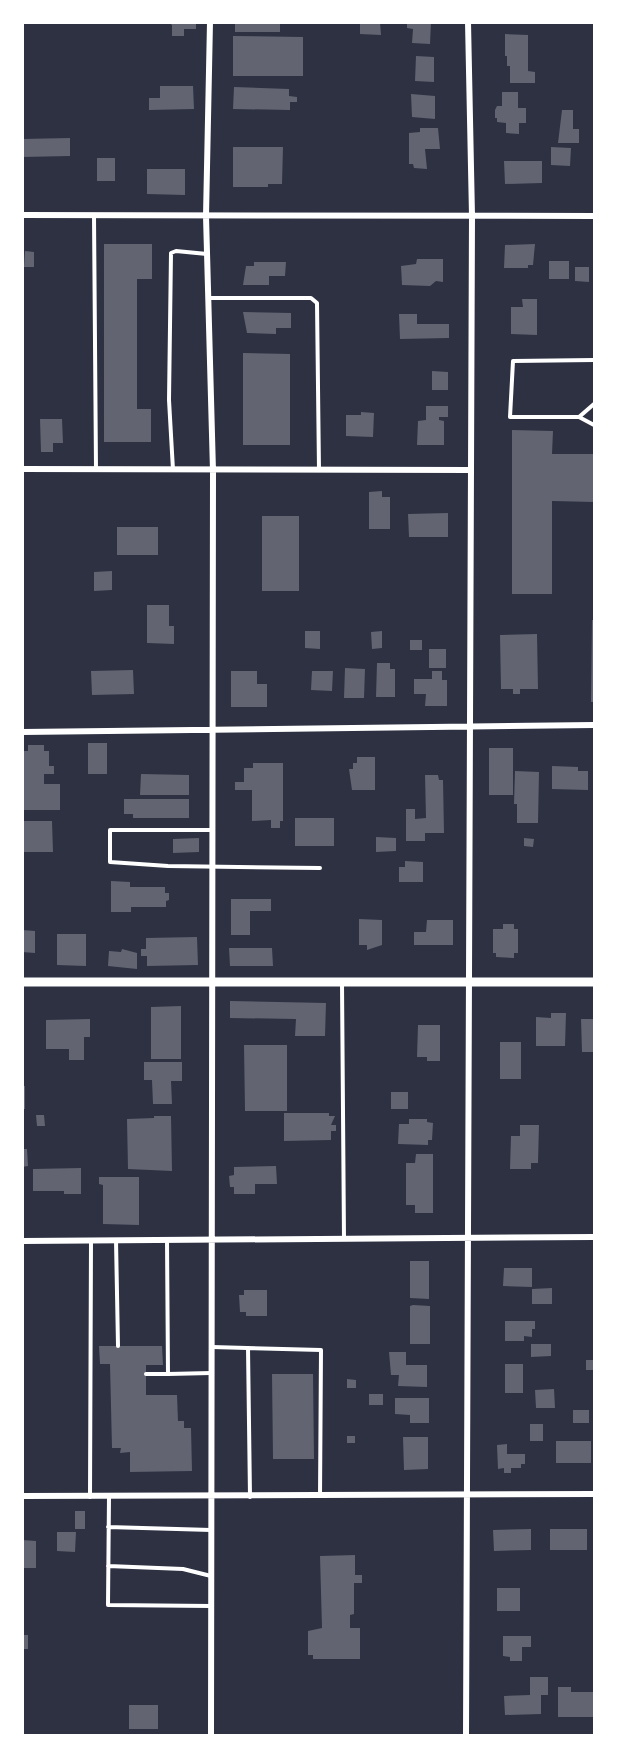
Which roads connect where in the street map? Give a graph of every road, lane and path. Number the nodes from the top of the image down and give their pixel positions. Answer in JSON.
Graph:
{"nodes":[{"id":1,"x":210,"y":22,"type":"edge"},
{"id":2,"x":468,"y":22,"type":"edge"},
{"id":3,"x":22,"y":216,"type":"edge"},
{"id":4,"x":94,"y":216,"type":"junction"},
{"id":5,"x":206,"y":216,"type":"junction"},
{"id":6,"x":472,"y":216,"type":"junction"},
{"id":7,"x":594,"y":216,"type":"edge"},
{"id":8,"x":207,"y":254,"type":"junction"},
{"id":9,"x":208,"y":298,"type":"junction"},
{"id":10,"x":594,"y":360,"type":"edge"},
{"id":11,"x":594,"y":404,"type":"edge"},
{"id":12,"x":579,"y":417,"type":"junction"},
{"id":13,"x":594,"y":425,"type":"edge"},
{"id":14,"x":22,"y":469,"type":"edge"},
{"id":15,"x":96,"y":470,"type":"junction"},
{"id":16,"x":319,"y":470,"type":"junction"},
{"id":17,"x":471,"y":470,"type":"junction"},
{"id":18,"x":173,"y":471,"type":"junction"},
{"id":19,"x":213,"y":471,"type":"junction"},
{"id":20,"x":594,"y":724,"type":"edge"},
{"id":21,"x":471,"y":726,"type":"junction"},
{"id":22,"x":212,"y":728,"type":"junction"},
{"id":23,"x":22,"y":732,"type":"edge"},
{"id":24,"x":212,"y":830,"type":"junction"},
{"id":25,"x":212,"y":866,"type":"junction"},
{"id":26,"x":320,"y":868,"type":"dead end"},
{"id":27,"x":22,"y":982,"type":"edge"},
{"id":28,"x":211,"y":982,"type":"junction"},
{"id":29,"x":342,"y":982,"type":"junction"},
{"id":30,"x":470,"y":982,"type":"junction"},
{"id":31,"x":594,"y":982,"type":"edge"},
{"id":32,"x":594,"y":1237,"type":"edge"},
{"id":33,"x":466,"y":1238,"type":"junction"},
{"id":34,"x":167,"y":1239,"type":"junction"},
{"id":35,"x":213,"y":1239,"type":"junction"},
{"id":36,"x":344,"y":1239,"type":"junction"},
{"id":37,"x":91,"y":1240,"type":"junction"},
{"id":38,"x":116,"y":1240,"type":"junction"},
{"id":39,"x":22,"y":1241,"type":"edge"},
{"id":40,"x":118,"y":1346,"type":"dead end"},
{"id":41,"x":212,"y":1347,"type":"junction"},
{"id":42,"x":248,"y":1348,"type":"junction"},
{"id":43,"x":211,"y":1373,"type":"junction"},
{"id":44,"x":146,"y":1374,"type":"dead end"},
{"id":45,"x":168,"y":1374,"type":"junction"},
{"id":46,"x":594,"y":1494,"type":"edge"},
{"id":47,"x":466,"y":1495,"type":"junction"},
{"id":48,"x":22,"y":1496,"type":"edge"},
{"id":49,"x":90,"y":1497,"type":"junction"},
{"id":50,"x":108,"y":1497,"type":"junction"},
{"id":51,"x":320,"y":1497,"type":"junction"},
{"id":52,"x":212,"y":1498,"type":"junction"},
{"id":53,"x":250,"y":1498,"type":"junction"},
{"id":54,"x":108,"y":1527,"type":"junction"},
{"id":55,"x":212,"y":1530,"type":"junction"},
{"id":56,"x":108,"y":1566,"type":"junction"},
{"id":57,"x":211,"y":1575,"type":"junction"},
{"id":58,"x":211,"y":1605,"type":"junction"},
{"id":59,"x":211,"y":1736,"type":"edge"},
{"id":60,"x":466,"y":1736,"type":"edge"}],
"edges":[{"from":1,"to":5,"type":"street"},
{"from":2,"to":6,"type":"street"},
{"from":3,"to":4,"type":"street"},
{"from":4,"to":5,"type":"street"},
{"from":4,"to":15,"type":"lane"},
{"from":5,"to":6,"type":"street"},
{"from":5,"to":8,"type":"street"},
{"from":6,"to":7,"type":"street"},
{"from":6,"to":17,"type":"street"},
{"from":8,"to":9,"type":"street"},
{"from":8,"to":18,"type":"lane"},
{"from":9,"to":16,"type":"lane"},
{"from":9,"to":19,"type":"street"},
{"from":10,"to":12,"type":"lane"},
{"from":11,"to":12,"type":"lane"},
{"from":12,"to":13,"type":"lane"},
{"from":14,"to":15,"type":"street"},
{"from":15,"to":18,"type":"street"},
{"from":16,"to":17,"type":"street"},
{"from":16,"to":19,"type":"street"},
{"from":17,"to":21,"type":"street"},
{"from":18,"to":19,"type":"street"},
{"from":19,"to":22,"type":"street"},
{"from":20,"to":21,"type":"street"},
{"from":21,"to":22,"type":"street"},
{"from":21,"to":30,"type":"street"},
{"from":22,"to":23,"type":"street"},
{"from":22,"to":24,"type":"street"},
{"from":24,"to":25,"type":"street"},
{"from":24,"to":25,"type":"lane"},
{"from":25,"to":26,"type":"lane"},
{"from":25,"to":28,"type":"street"},
{"from":27,"to":28,"type":"street"},
{"from":28,"to":29,"type":"street"},
{"from":28,"to":35,"type":"street"},
{"from":29,"to":30,"type":"street"},
{"from":29,"to":36,"type":"lane"},
{"from":30,"to":31,"type":"street"},
{"from":30,"to":33,"type":"street"},
{"from":32,"to":33,"type":"street"},
{"from":33,"to":36,"type":"street"},
{"from":33,"to":47,"type":"street"},
{"from":34,"to":35,"type":"street"},
{"from":34,"to":38,"type":"street"},
{"from":34,"to":45,"type":"lane"},
{"from":35,"to":36,"type":"street"},
{"from":35,"to":41,"type":"street"},
{"from":37,"to":38,"type":"street"},
{"from":37,"to":39,"type":"street"},
{"from":37,"to":49,"type":"lane"},
{"from":38,"to":40,"type":"lane"},
{"from":41,"to":42,"type":"lane"},
{"from":41,"to":43,"type":"street"},
{"from":42,"to":51,"type":"lane"},
{"from":42,"to":53,"type":"lane"},
{"from":43,"to":45,"type":"lane"},
{"from":43,"to":52,"type":"street"},
{"from":44,"to":45,"type":"lane"},
{"from":46,"to":47,"type":"street"},
{"from":47,"to":51,"type":"street"},
{"from":47,"to":60,"type":"street"},
{"from":48,"to":49,"type":"street"},
{"from":49,"to":50,"type":"street"},
{"from":50,"to":52,"type":"street"},
{"from":50,"to":54,"type":"lane"},
{"from":51,"to":53,"type":"street"},
{"from":52,"to":53,"type":"street"},
{"from":52,"to":55,"type":"street"},
{"from":54,"to":55,"type":"lane"},
{"from":54,"to":56,"type":"lane"},
{"from":55,"to":57,"type":"street"},
{"from":56,"to":57,"type":"lane"},
{"from":56,"to":58,"type":"lane"},
{"from":57,"to":58,"type":"street"},
{"from":58,"to":59,"type":"street"}]}
